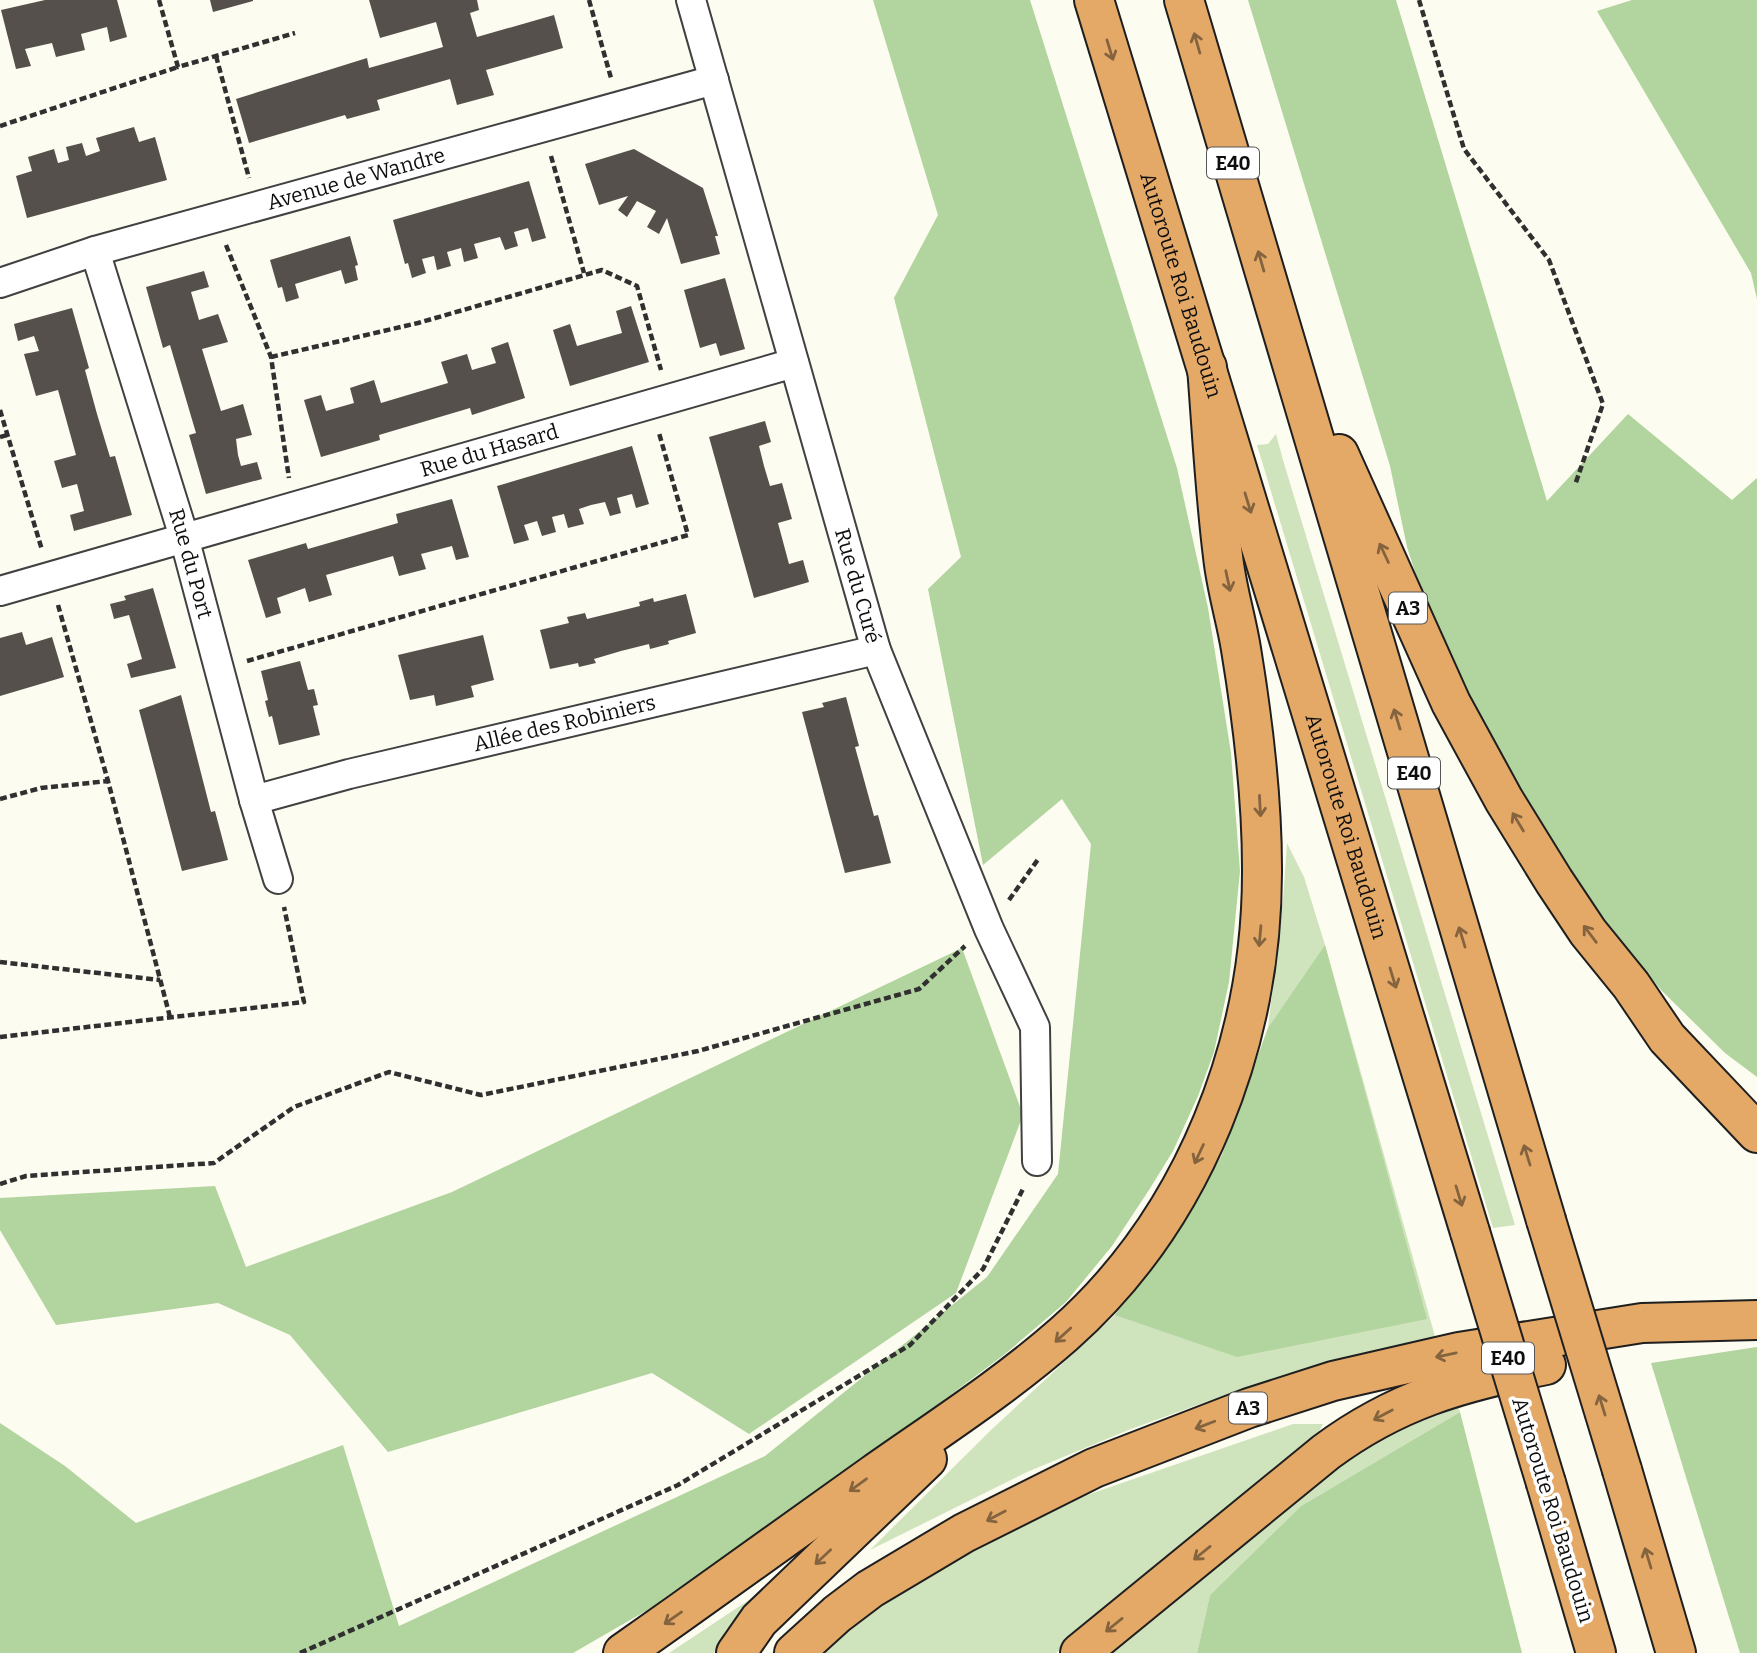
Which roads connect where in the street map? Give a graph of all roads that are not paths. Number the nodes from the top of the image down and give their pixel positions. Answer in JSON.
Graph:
{"nodes":[{"id":1,"x":691,"y":0,"type":"edge"},
{"id":2,"x":1094,"y":0,"type":"edge"},
{"id":3,"x":1184,"y":0,"type":"edge"},
{"id":4,"x":714,"y":80,"type":"junction"},
{"id":5,"x":95,"y":251,"type":"junction"},
{"id":6,"x":0,"y":283,"type":"edge"},
{"id":7,"x":1281,"y":327,"type":"junction"},
{"id":8,"x":793,"y":363,"type":"junction"},
{"id":9,"x":1207,"y":367,"type":"junction"},
{"id":10,"x":184,"y":537,"type":"junction"},
{"id":11,"x":0,"y":591,"type":"edge"},
{"id":12,"x":876,"y":650,"type":"junction"},
{"id":13,"x":254,"y":800,"type":"junction"},
{"id":14,"x":278,"y":879,"type":"road end"},
{"id":15,"x":1631,"y":985,"type":"junction"},
{"id":16,"x":1757,"y":1104,"type":"edge"},
{"id":17,"x":1757,"y":1133,"type":"edge"},
{"id":18,"x":1037,"y":1161,"type":"road end"},
{"id":19,"x":1757,"y":1322,"type":"edge"},
{"id":20,"x":995,"y":1390,"type":"junction"},
{"id":21,"x":1672,"y":1638,"type":"edge"},
{"id":22,"x":1593,"y":1643,"type":"edge"},
{"id":23,"x":623,"y":1653,"type":"edge"},
{"id":24,"x":736,"y":1653,"type":"edge"},
{"id":25,"x":794,"y":1653,"type":"edge"},
{"id":26,"x":1080,"y":1653,"type":"edge"}],
"edges":[{"from":1,"to":4,"type":"street","name":"Rue du Curé"},
{"from":2,"to":9,"type":"highway","name":"Autoroute Roi Baudouin","number":"E40","one_way":true},
{"from":7,"to":3,"type":"highway","number":"E40","one_way":true},
{"from":4,"to":5,"type":"street","name":"Avenue de Wandre"},
{"from":4,"to":8,"type":"street","name":"Rue du Curé"},
{"from":5,"to":6,"type":"street","name":"Avenue de Wandre"},
{"from":5,"to":10,"type":"street","name":"Rue du Port"},
{"from":15,"to":7,"type":"highway","number":"A3","one_way":true},
{"from":21,"to":7,"type":"highway","number":"E40","one_way":true,"bridge":true},
{"from":8,"to":10,"type":"street","name":"Rue du Hasard"},
{"from":8,"to":12,"type":"street","name":"Rue du Curé"},
{"from":9,"to":20,"type":"highway","one_way":true},
{"from":9,"to":22,"type":"highway","name":"Autoroute Roi Baudouin","number":"E40","one_way":true,"bridge":true},
{"from":10,"to":11,"type":"street","name":"Rue du Hasard"},
{"from":10,"to":13,"type":"street","name":"Rue du Port"},
{"from":12,"to":13,"type":"street","name":"Allée des Robiniers"},
{"from":12,"to":18,"type":"street","name":"Rue du Curé"},
{"from":13,"to":14,"type":"street","name":"Rue du Port"},
{"from":15,"to":16,"type":"highway","number":"A3"},
{"from":15,"to":17,"type":"highway","number":"A3"},
{"from":19,"to":25,"type":"highway","number":"A3","one_way":true},
{"from":19,"to":26,"type":"highway","number":"A3","one_way":true},
{"from":20,"to":23,"type":"highway","one_way":true},
{"from":20,"to":24,"type":"highway","one_way":true}]}
